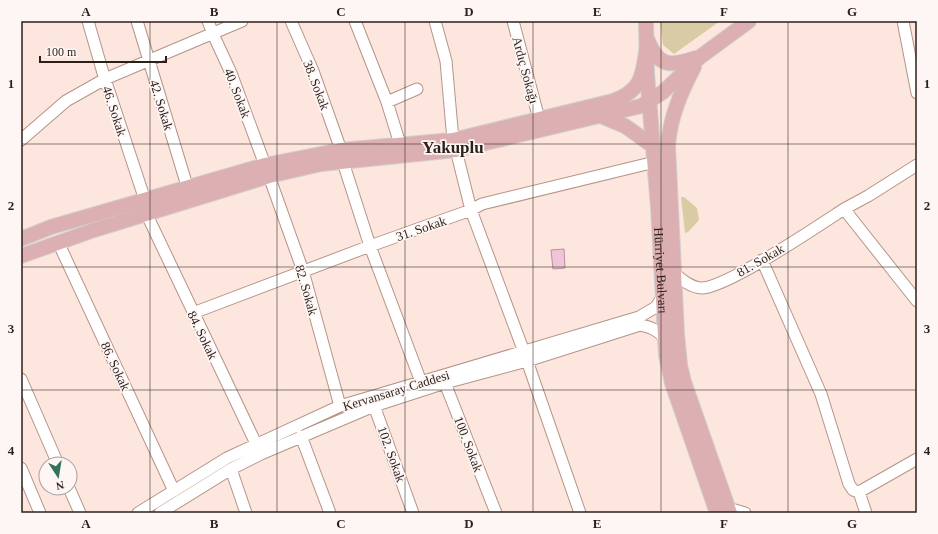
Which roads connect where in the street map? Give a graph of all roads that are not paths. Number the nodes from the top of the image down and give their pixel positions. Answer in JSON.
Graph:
{"nodes":[{"id":1,"x":88,"y":21,"type":"edge"},
{"id":2,"x":137,"y":21,"type":"edge"},
{"id":3,"x":208,"y":21,"type":"edge"},
{"id":4,"x":242,"y":21,"type":"edge"},
{"id":5,"x":291,"y":21,"type":"edge"},
{"id":6,"x":355,"y":21,"type":"edge"},
{"id":7,"x":435,"y":21,"type":"edge"},
{"id":8,"x":513,"y":21,"type":"edge"},
{"id":9,"x":635,"y":21,"type":"edge"},
{"id":10,"x":748,"y":21,"type":"edge"},
{"id":11,"x":903,"y":21,"type":"edge"},
{"id":12,"x":647,"y":32,"type":"edge"},
{"id":13,"x":213,"y":34,"type":"junction"},
{"id":14,"x":700,"y":57,"type":"junction"},
{"id":15,"x":149,"y":61,"type":"junction"},
{"id":16,"x":105,"y":79,"type":"junction"},
{"id":17,"x":418,"y":89,"type":"dead end"},
{"id":18,"x":917,"y":93,"type":"edge"},
{"id":19,"x":387,"y":102,"type":"junction"},
{"id":20,"x":649,"y":102,"type":"junction"},
{"id":21,"x":601,"y":116,"type":"junction"},
{"id":22,"x":539,"y":119,"type":"junction"},
{"id":23,"x":21,"y":140,"type":"edge"},
{"id":24,"x":400,"y":144,"type":"junction"},
{"id":25,"x":454,"y":145,"type":"junction"},
{"id":26,"x":653,"y":146,"type":"junction"},
{"id":27,"x":342,"y":156,"type":"junction"},
{"id":28,"x":655,"y":162,"type":"junction"},
{"id":29,"x":917,"y":165,"type":"edge"},
{"id":30,"x":267,"y":171,"type":"junction"},
{"id":31,"x":188,"y":189,"type":"junction"},
{"id":32,"x":145,"y":200,"type":"junction"},
{"id":33,"x":844,"y":209,"type":"junction"},
{"id":34,"x":471,"y":210,"type":"junction"},
{"id":35,"x":147,"y":215,"type":"junction"},
{"id":36,"x":21,"y":240,"type":"edge"},
{"id":37,"x":58,"y":242,"type":"junction"},
{"id":38,"x":370,"y":246,"type":"junction"},
{"id":39,"x":21,"y":256,"type":"edge"},
{"id":40,"x":762,"y":260,"type":"junction"},
{"id":41,"x":303,"y":271,"type":"junction"},
{"id":42,"x":673,"y":272,"type":"junction"},
{"id":43,"x":663,"y":296,"type":"junction"},
{"id":44,"x":917,"y":301,"type":"edge"},
{"id":45,"x":193,"y":313,"type":"junction"},
{"id":46,"x":665,"y":338,"type":"junction"},
{"id":47,"x":526,"y":357,"type":"junction"},
{"id":48,"x":21,"y":379,"type":"edge"},
{"id":49,"x":445,"y":379,"type":"junction"},
{"id":50,"x":421,"y":382,"type":"junction"},
{"id":51,"x":373,"y":401,"type":"junction"},
{"id":52,"x":340,"y":406,"type":"junction"},
{"id":53,"x":301,"y":436,"type":"junction"},
{"id":54,"x":258,"y":449,"type":"junction"},
{"id":55,"x":55,"y":456,"type":"edge"},
{"id":56,"x":917,"y":459,"type":"edge"},
{"id":57,"x":21,"y":468,"type":"edge"},
{"id":58,"x":231,"y":469,"type":"junction"},
{"id":59,"x":174,"y":491,"type":"junction"},
{"id":60,"x":859,"y":492,"type":"junction"},
{"id":61,"x":73,"y":496,"type":"edge"},
{"id":62,"x":160,"y":510,"type":"edge"},
{"id":63,"x":725,"y":512,"type":"edge"},
{"id":64,"x":40,"y":513,"type":"edge"},
{"id":65,"x":80,"y":513,"type":"edge"},
{"id":66,"x":138,"y":513,"type":"edge"},
{"id":67,"x":246,"y":513,"type":"edge"},
{"id":68,"x":330,"y":513,"type":"edge"},
{"id":69,"x":413,"y":513,"type":"edge"},
{"id":70,"x":496,"y":513,"type":"edge"},
{"id":71,"x":580,"y":513,"type":"edge"},
{"id":72,"x":745,"y":513,"type":"edge"},
{"id":73,"x":866,"y":513,"type":"edge"}],
"edges":[{"from":1,"to":16,"type":"street","name":"46. Sokak"},
{"from":2,"to":15,"type":"street","name":"42. Sokak"},
{"from":3,"to":13,"type":"street","name":"40. Sokak"},
{"from":4,"to":13,"type":"street"},
{"from":5,"to":27,"type":"street","name":"38. Sokak"},
{"from":6,"to":19,"type":"street"},
{"from":7,"to":25,"type":"street"},
{"from":8,"to":22,"type":"street","name":"Ardıç Sokağı"},
{"from":9,"to":12,"type":"main road"},
{"from":10,"to":14,"type":"main road"},
{"from":11,"to":18,"type":"street"},
{"from":12,"to":14,"type":"main road"},
{"from":12,"to":20,"type":"main road","name":"Hürriyet Bulvarı"},
{"from":12,"to":22,"type":"main road"},
{"from":13,"to":15,"type":"street"},
{"from":13,"to":30,"type":"street","name":"40. Sokak"},
{"from":14,"to":20,"type":"main road"},
{"from":14,"to":42,"type":"main road","name":"Hürriyet Bulvarı"},
{"from":15,"to":16,"type":"street"},
{"from":15,"to":31,"type":"street","name":"42. Sokak"},
{"from":16,"to":23,"type":"street"},
{"from":16,"to":32,"type":"street","name":"46. Sokak"},
{"from":17,"to":19,"type":"street"},
{"from":19,"to":24,"type":"street"},
{"from":20,"to":21,"type":"main road"},
{"from":20,"to":26,"type":"main road","name":"Hürriyet Bulvarı"},
{"from":21,"to":25,"type":"main road"},
{"from":21,"to":26,"type":"main road"},
{"from":22,"to":25,"type":"main road"},
{"from":24,"to":25,"type":"main road"},
{"from":24,"to":27,"type":"main road"},
{"from":25,"to":27,"type":"main road"},
{"from":25,"to":34,"type":"street"},
{"from":26,"to":28,"type":"main road","name":"Hürriyet Bulvarı"},
{"from":27,"to":30,"type":"main road"},
{"from":27,"to":38,"type":"street","name":"38. Sokak"},
{"from":28,"to":34,"type":"street","name":"31. Sokak"},
{"from":28,"to":43,"type":"main road","name":"Hürriyet Bulvarı"},
{"from":29,"to":33,"type":"street","name":"81. Sokak"},
{"from":30,"to":31,"type":"main road"},
{"from":30,"to":35,"type":"main road"},
{"from":30,"to":41,"type":"street","name":"82. Sokak"},
{"from":31,"to":32,"type":"main road"},
{"from":32,"to":35,"type":"main road"},
{"from":32,"to":36,"type":"main road"},
{"from":33,"to":40,"type":"street","name":"81. Sokak"},
{"from":33,"to":44,"type":"street"},
{"from":34,"to":38,"type":"street","name":"31. Sokak"},
{"from":34,"to":47,"type":"street"},
{"from":35,"to":37,"type":"main road"},
{"from":35,"to":45,"type":"street","name":"84. Sokak"},
{"from":37,"to":39,"type":"main road"},
{"from":37,"to":59,"type":"street","name":"86. Sokak"},
{"from":38,"to":41,"type":"street","name":"31. Sokak"},
{"from":38,"to":50,"type":"street","name":"38. Sokak"},
{"from":40,"to":42,"type":"street","name":"81. Sokak"},
{"from":40,"to":60,"type":"street"},
{"from":41,"to":45,"type":"street","name":"31. Sokak"},
{"from":41,"to":52,"type":"street","name":"82. Sokak"},
{"from":42,"to":63,"type":"main road","name":"Hürriyet Bulvarı"},
{"from":43,"to":46,"type":"main road","name":"Hürriyet Bulvarı"},
{"from":43,"to":47,"type":"street","name":"Kervansaray Caddesi"},
{"from":45,"to":54,"type":"street","name":"84. Sokak"},
{"from":46,"to":47,"type":"street","name":"Kervansaray Caddesi"},
{"from":46,"to":63,"type":"main road","name":"Hürriyet Bulvarı"},
{"from":47,"to":49,"type":"street","name":"Kervansaray Caddesi"},
{"from":47,"to":71,"type":"street"},
{"from":48,"to":55,"type":"street"},
{"from":49,"to":50,"type":"street","name":"Kervansaray Caddesi"},
{"from":49,"to":51,"type":"street","name":"Kervansaray Caddesi"},
{"from":49,"to":70,"type":"street","name":"100. Sokak"},
{"from":50,"to":51,"type":"street","name":"Kervansaray Caddesi"},
{"from":51,"to":52,"type":"street","name":"Kervansaray Caddesi"},
{"from":51,"to":53,"type":"street","name":"Kervansaray Caddesi"},
{"from":51,"to":69,"type":"street","name":"102. Sokak"},
{"from":52,"to":54,"type":"street","name":"Kervansaray Caddesi"},
{"from":53,"to":54,"type":"street","name":"Kervansaray Caddesi"},
{"from":53,"to":68,"type":"street"},
{"from":54,"to":58,"type":"street","name":"Kervansaray Caddesi"},
{"from":54,"to":59,"type":"street","name":"Kervansaray Caddesi"},
{"from":56,"to":60,"type":"street"},
{"from":57,"to":64,"type":"street"},
{"from":58,"to":62,"type":"street","name":"Kervansaray Caddesi"},
{"from":58,"to":67,"type":"street"},
{"from":59,"to":62,"type":"street","name":"Kervansaray Caddesi"},
{"from":60,"to":73,"type":"street"},
{"from":61,"to":65,"type":"street"},
{"from":62,"to":66,"type":"street","name":"Kervansaray Caddesi"},
{"from":63,"to":72,"type":"street"}]}
